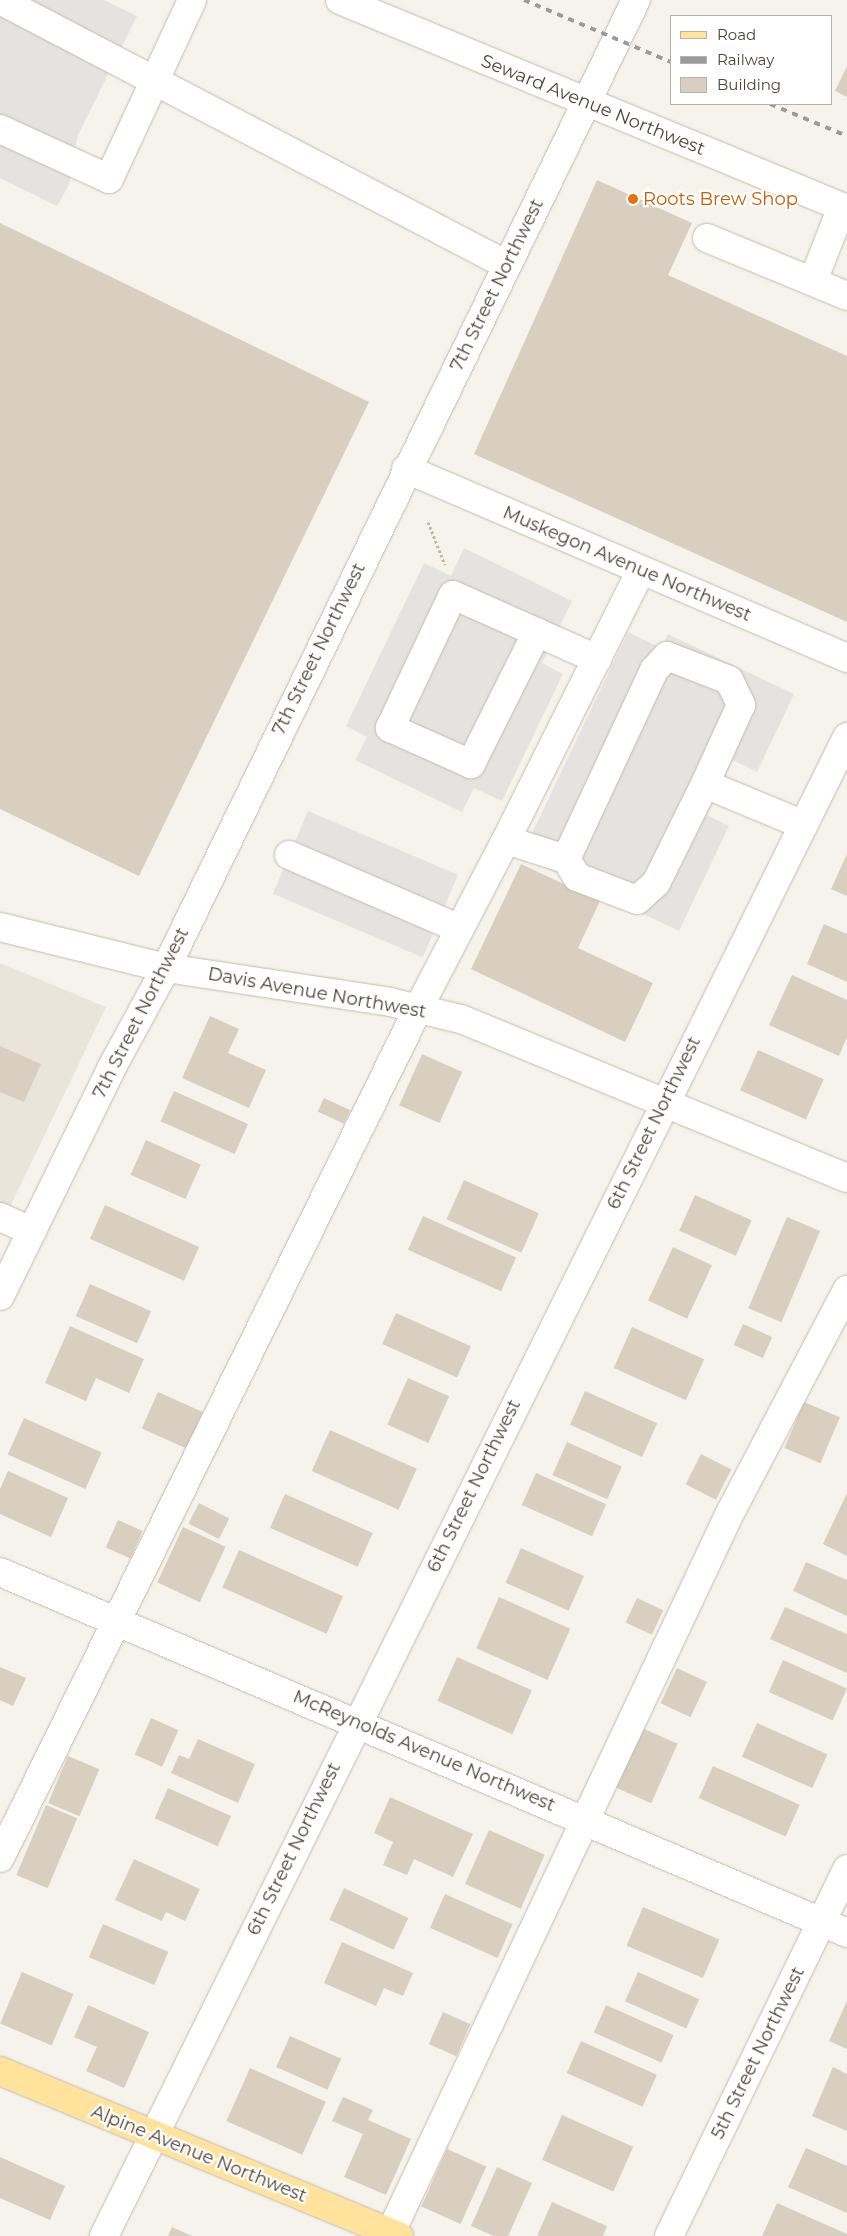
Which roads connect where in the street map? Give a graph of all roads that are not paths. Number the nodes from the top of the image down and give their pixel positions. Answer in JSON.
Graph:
{"nodes":[{"id":1,"x":0,"y":0,"type":"edge"},
{"id":2,"x":192,"y":0,"type":"edge"},
{"id":3,"x":340,"y":0,"type":"edge"},
{"id":4,"x":636,"y":0,"type":"edge"},
{"id":5,"x":153,"y":81,"type":"junction"},
{"id":6,"x":586,"y":104,"type":"junction"},
{"id":7,"x":0,"y":129,"type":"edge"},
{"id":8,"x":844,"y":208,"type":"edge"},
{"id":9,"x":707,"y":238,"type":"dead end"},
{"id":10,"x":507,"y":265,"type":"junction"},
{"id":11,"x":813,"y":281,"type":"junction"},
{"id":12,"x":847,"y":296,"type":"edge"},
{"id":13,"x":406,"y":469,"type":"junction"},
{"id":14,"x":641,"y":570,"type":"junction"},
{"id":15,"x":537,"y":632,"type":"junction"},
{"id":16,"x":597,"y":658,"type":"junction"},
{"id":17,"x":847,"y":658,"type":"edge"},
{"id":18,"x":847,"y":737,"type":"edge"},
{"id":19,"x":705,"y":784,"type":"junction"},
{"id":20,"x":804,"y":825,"type":"junction"},
{"id":21,"x":506,"y":840,"type":"junction"},
{"id":22,"x":289,"y":855,"type":"dead end"},
{"id":23,"x":566,"y":859,"type":"junction"},
{"id":24,"x":0,"y":927,"type":"edge"},
{"id":25,"x":460,"y":929,"type":"junction"},
{"id":26,"x":166,"y":968,"type":"junction"},
{"id":27,"x":418,"y":1009,"type":"junction"},
{"id":28,"x":664,"y":1102,"type":"junction"},
{"id":29,"x":847,"y":1178,"type":"edge"},
{"id":30,"x":0,"y":1216,"type":"edge"},
{"id":31,"x":32,"y":1231,"type":"junction"},
{"id":32,"x":847,"y":1290,"type":"edge"},
{"id":33,"x":0,"y":1296,"type":"edge"},
{"id":34,"x":0,"y":1572,"type":"edge"},
{"id":35,"x":119,"y":1622,"type":"junction"},
{"id":36,"x":357,"y":1722,"type":"junction"},
{"id":37,"x":584,"y":1820,"type":"junction"},
{"id":38,"x":0,"y":1858,"type":"edge"},
{"id":39,"x":847,"y":1869,"type":"edge"},
{"id":40,"x":822,"y":1922,"type":"junction"},
{"id":41,"x":847,"y":1933,"type":"edge"},
{"id":42,"x":0,"y":2072,"type":"edge"},
{"id":43,"x":152,"y":2135,"type":"junction"},
{"id":44,"x":393,"y":2235,"type":"edge"},
{"id":45,"x":104,"y":2236,"type":"edge"},
{"id":46,"x":669,"y":2236,"type":"edge"}],
"edges":[{"from":1,"to":5,"type":"street"},
{"from":2,"to":5,"type":"street"},
{"from":3,"to":6,"type":"street","name":"Seward Avenue Northwest"},
{"from":4,"to":6,"type":"street","name":"7th Street Northwest"},
{"from":5,"to":7,"type":"street"},
{"from":5,"to":10,"type":"street"},
{"from":6,"to":8,"type":"street","name":"Seward Avenue Northwest"},
{"from":6,"to":10,"type":"street","name":"7th Street Northwest"},
{"from":8,"to":11,"type":"street"},
{"from":9,"to":11,"type":"street"},
{"from":10,"to":13,"type":"street","name":"7th Street Northwest"},
{"from":11,"to":12,"type":"street"},
{"from":13,"to":14,"type":"street","name":"Muskegon Avenue Northwest"},
{"from":13,"to":26,"type":"street","name":"7th Street Northwest"},
{"from":14,"to":16,"type":"street"},
{"from":14,"to":17,"type":"street","name":"Muskegon Avenue Northwest"},
{"from":15,"to":15,"type":"street"},
{"from":15,"to":16,"type":"street"},
{"from":16,"to":21,"type":"street"},
{"from":18,"to":20,"type":"street","name":"6th Street Northwest"},
{"from":19,"to":20,"type":"street"},
{"from":19,"to":23,"type":"street"},
{"from":19,"to":23,"type":"street"},
{"from":20,"to":28,"type":"street","name":"6th Street Northwest"},
{"from":21,"to":23,"type":"street"},
{"from":21,"to":25,"type":"street"},
{"from":22,"to":25,"type":"street"},
{"from":24,"to":26,"type":"street","name":"Davis Avenue Northwest"},
{"from":25,"to":27,"type":"street"},
{"from":26,"to":27,"type":"street","name":"Davis Avenue Northwest"},
{"from":26,"to":31,"type":"street","name":"7th Street Northwest"},
{"from":27,"to":28,"type":"street","name":"Davis Avenue Northwest"},
{"from":27,"to":35,"type":"street"},
{"from":28,"to":29,"type":"street","name":"Davis Avenue Northwest"},
{"from":28,"to":36,"type":"street","name":"6th Street Northwest"},
{"from":30,"to":31,"type":"street"},
{"from":31,"to":33,"type":"street","name":"7th Street Northwest"},
{"from":32,"to":37,"type":"street"},
{"from":34,"to":35,"type":"street","name":"McReynolds Avenue Northwest"},
{"from":35,"to":36,"type":"street","name":"McReynolds Avenue Northwest"},
{"from":35,"to":38,"type":"street"},
{"from":36,"to":37,"type":"street","name":"McReynolds Avenue Northwest"},
{"from":36,"to":43,"type":"street","name":"6th Street Northwest"},
{"from":37,"to":40,"type":"street","name":"McReynolds Avenue Northwest"},
{"from":37,"to":44,"type":"street"},
{"from":39,"to":40,"type":"street","name":"5th Street Northwest"},
{"from":40,"to":41,"type":"street","name":"McReynolds Avenue Northwest"},
{"from":40,"to":46,"type":"street","name":"5th Street Northwest"},
{"from":42,"to":43,"type":"main road","name":"Alpine Avenue Northwest"},
{"from":43,"to":44,"type":"main road","name":"Alpine Avenue Northwest"},
{"from":43,"to":45,"type":"street","name":"6th Street Northwest"}]}
